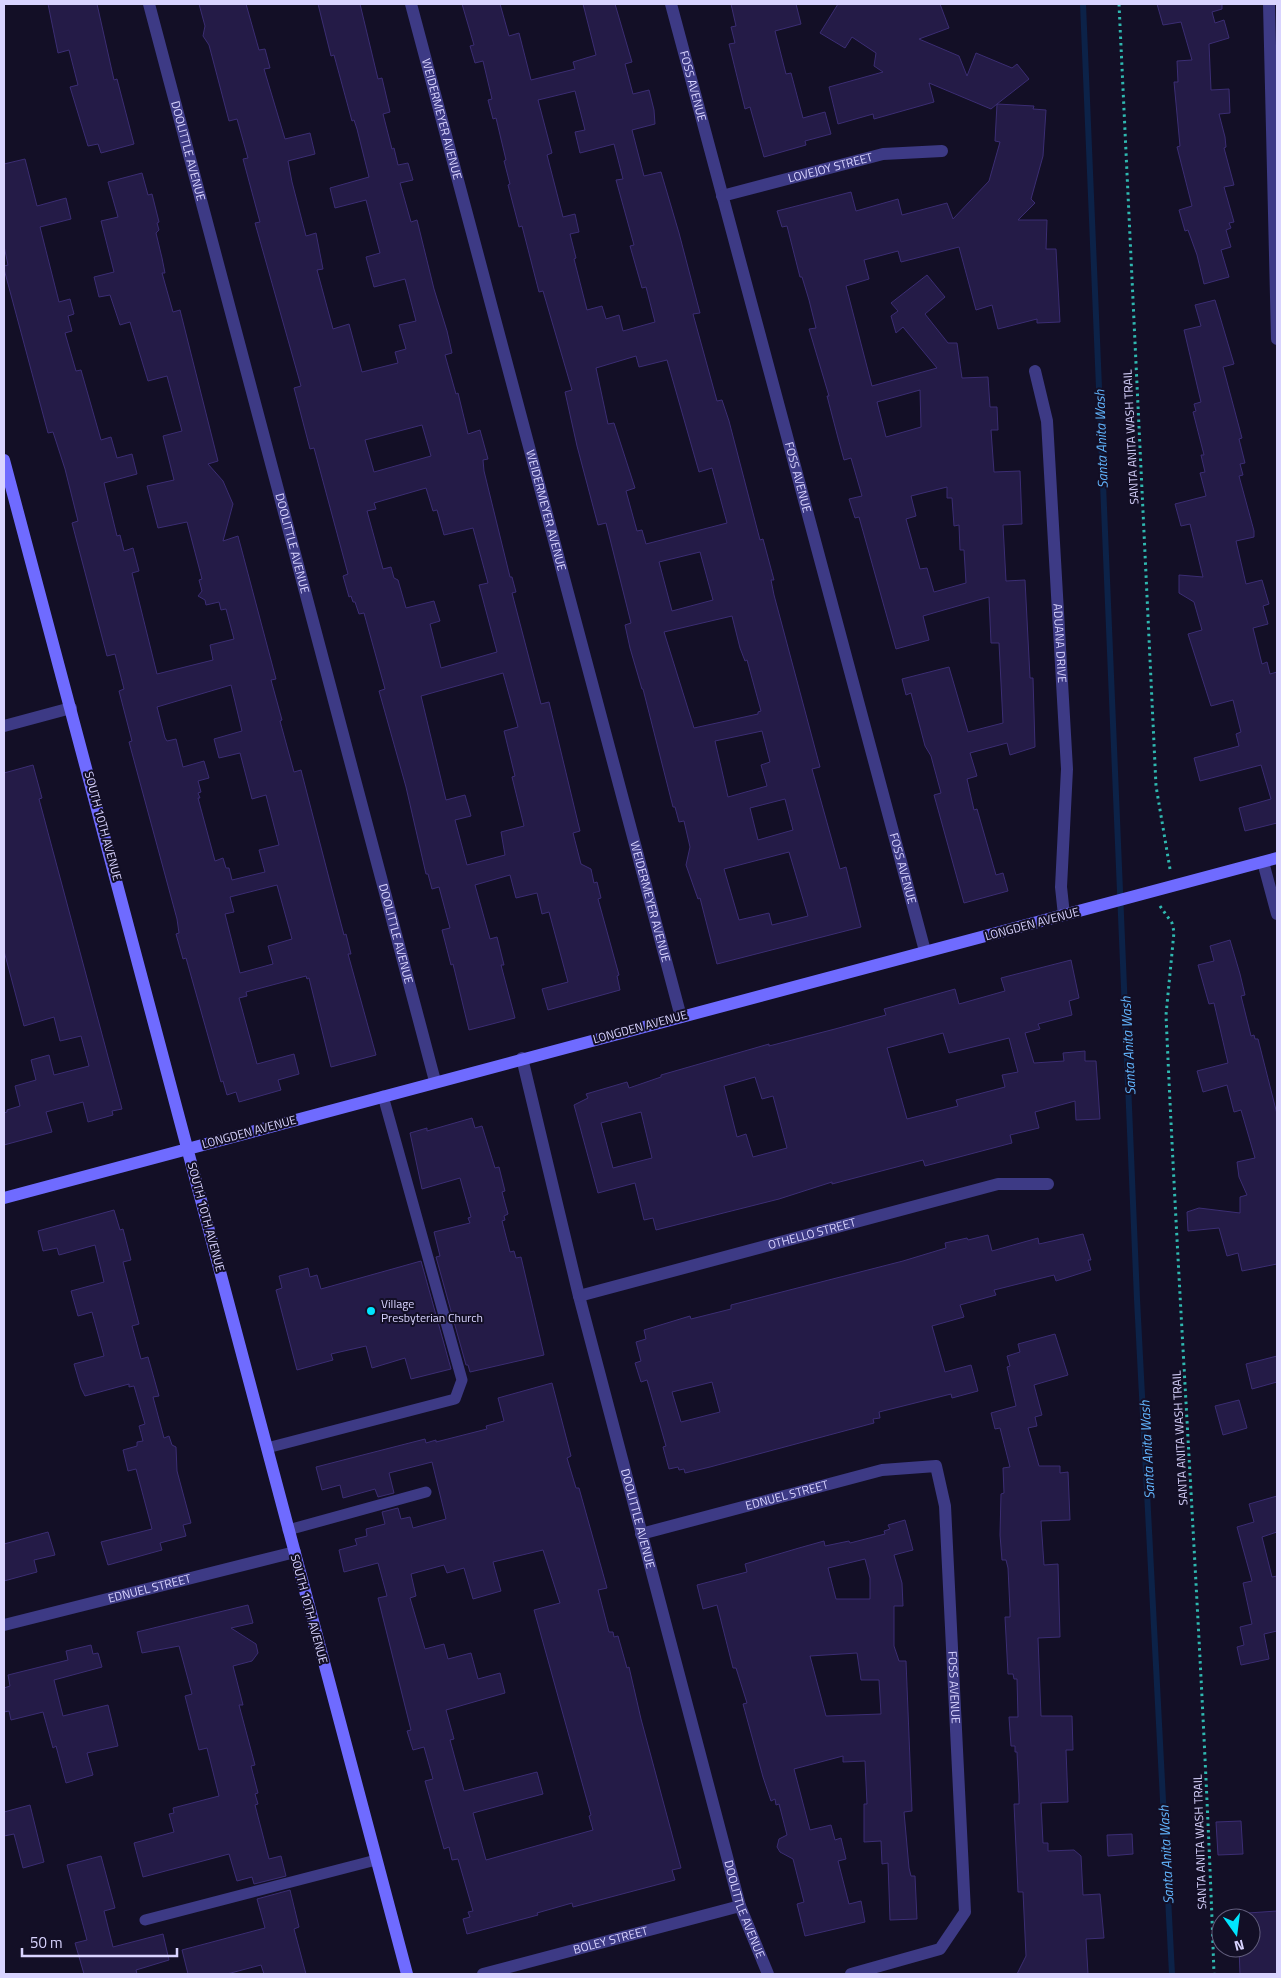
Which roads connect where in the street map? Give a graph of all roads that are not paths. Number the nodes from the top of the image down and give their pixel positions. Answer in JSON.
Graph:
{"nodes":[{"id":1,"x":148,"y":4,"type":"edge"},
{"id":2,"x":411,"y":4,"type":"edge"},
{"id":3,"x":671,"y":4,"type":"edge"},
{"id":4,"x":1269,"y":4,"type":"edge"},
{"id":5,"x":942,"y":151,"type":"dead end"},
{"id":6,"x":722,"y":196,"type":"junction"},
{"id":7,"x":1277,"y":338,"type":"edge"},
{"id":8,"x":1035,"y":372,"type":"dead end"},
{"id":9,"x":5,"y":468,"type":"edge"},
{"id":10,"x":71,"y":708,"type":"junction"},
{"id":11,"x":4,"y":726,"type":"edge"},
{"id":12,"x":1277,"y":858,"type":"edge"},
{"id":13,"x":1263,"y":862,"type":"junction"},
{"id":14,"x":1277,"y":914,"type":"edge"},
{"id":15,"x":1064,"y":915,"type":"junction"},
{"id":16,"x":925,"y":951,"type":"junction"},
{"id":17,"x":680,"y":1017,"type":"junction"},
{"id":18,"x":522,"y":1058,"type":"junction"},
{"id":19,"x":435,"y":1081,"type":"junction"},
{"id":20,"x":383,"y":1096,"type":"junction"},
{"id":21,"x":189,"y":1148,"type":"junction"},
{"id":22,"x":1048,"y":1184,"type":"dead end"},
{"id":23,"x":4,"y":1198,"type":"edge"},
{"id":24,"x":579,"y":1296,"type":"junction"},
{"id":25,"x":267,"y":1448,"type":"junction"},
{"id":26,"x":936,"y":1466,"type":"joint"},
{"id":27,"x":426,"y":1492,"type":"dead end"},
{"id":28,"x":288,"y":1530,"type":"junction"},
{"id":29,"x":641,"y":1534,"type":"junction"},
{"id":30,"x":295,"y":1552,"type":"junction"},
{"id":31,"x":4,"y":1625,"type":"edge"},
{"id":32,"x":376,"y":1860,"type":"junction"},
{"id":33,"x":740,"y":1906,"type":"junction"},
{"id":34,"x":145,"y":1920,"type":"dead end"},
{"id":35,"x":407,"y":1974,"type":"edge"},
{"id":36,"x":483,"y":1974,"type":"edge"},
{"id":37,"x":768,"y":1974,"type":"edge"},
{"id":38,"x":851,"y":1974,"type":"edge"}],
"edges":[{"from":1,"to":19,"type":"street","name":"DOOLITTLE AVENUE"},
{"from":2,"to":17,"type":"street","name":"WEIDERMEYER AVENUE"},
{"from":3,"to":6,"type":"street","name":"FOSS AVENUE"},
{"from":4,"to":7,"type":"street"},
{"from":5,"to":6,"type":"street","name":"LOVEJOY STREET"},
{"from":6,"to":16,"type":"street","name":"FOSS AVENUE"},
{"from":8,"to":15,"type":"street","name":"ADUANA DRIVE"},
{"from":9,"to":10,"type":"street","name":"SOUTH 10TH AVENUE"},
{"from":10,"to":11,"type":"street"},
{"from":10,"to":21,"type":"street","name":"SOUTH 10TH AVENUE"},
{"from":12,"to":13,"type":"street","name":"LONGDEN AVENUE"},
{"from":13,"to":14,"type":"street"},
{"from":13,"to":15,"type":"street","name":"LONGDEN AVENUE"},
{"from":15,"to":16,"type":"street","name":"LONGDEN AVENUE"},
{"from":16,"to":17,"type":"street","name":"LONGDEN AVENUE"},
{"from":17,"to":18,"type":"street","name":"LONGDEN AVENUE"},
{"from":18,"to":19,"type":"street","name":"LONGDEN AVENUE"},
{"from":18,"to":24,"type":"street","name":"DOOLITTLE AVENUE"},
{"from":19,"to":20,"type":"street","name":"LONGDEN AVENUE"},
{"from":20,"to":21,"type":"street","name":"LONGDEN AVENUE"},
{"from":20,"to":25,"type":"lane"},
{"from":21,"to":23,"type":"street","name":"LONGDEN AVENUE"},
{"from":21,"to":25,"type":"street","name":"SOUTH 10TH AVENUE"},
{"from":22,"to":24,"type":"street","name":"OTHELLO STREET"},
{"from":24,"to":29,"type":"street","name":"DOOLITTLE AVENUE"},
{"from":25,"to":28,"type":"street","name":"SOUTH 10TH AVENUE"},
{"from":26,"to":29,"type":"street","name":"EDNUEL STREET"},
{"from":26,"to":38,"type":"street","name":"FOSS AVENUE"},
{"from":27,"to":28,"type":"lane"},
{"from":28,"to":30,"type":"street","name":"SOUTH 10TH AVENUE"},
{"from":29,"to":33,"type":"street","name":"DOOLITTLE AVENUE"},
{"from":30,"to":31,"type":"street","name":"EDNUEL STREET"},
{"from":30,"to":32,"type":"street","name":"SOUTH 10TH AVENUE"},
{"from":32,"to":34,"type":"lane"},
{"from":32,"to":35,"type":"street","name":"SOUTH 10TH AVENUE"},
{"from":33,"to":36,"type":"street","name":"BOLEY STREET"},
{"from":33,"to":37,"type":"street","name":"DOOLITTLE AVENUE"}]}
